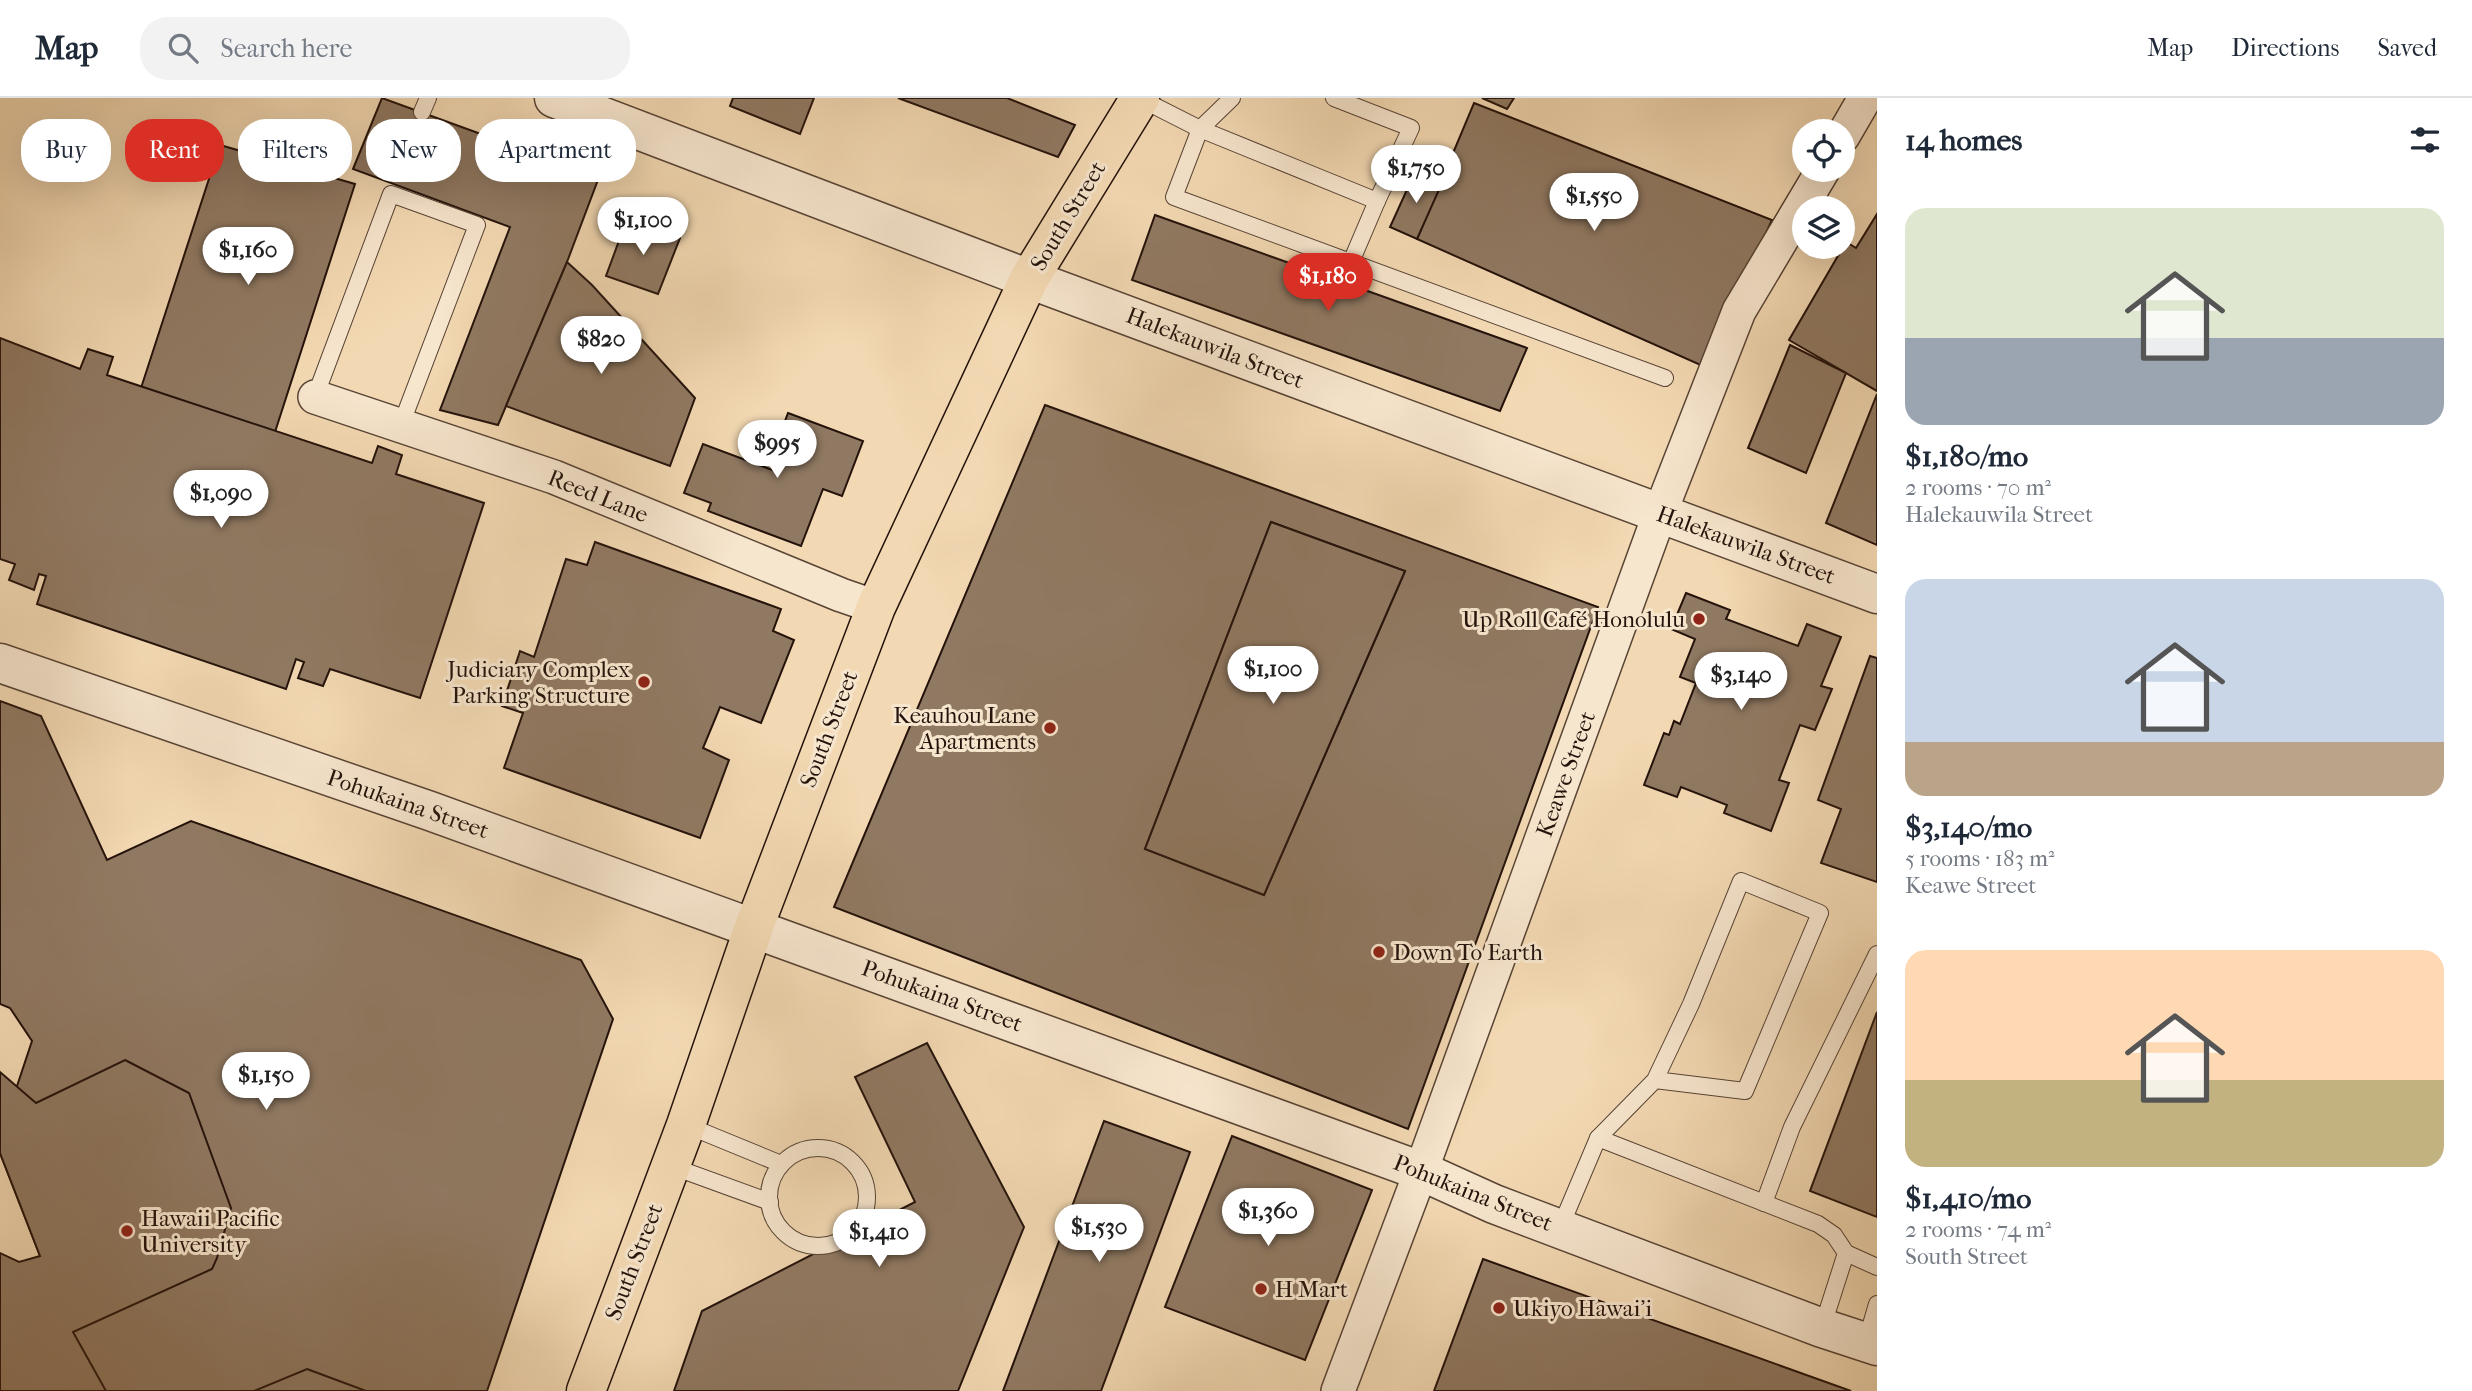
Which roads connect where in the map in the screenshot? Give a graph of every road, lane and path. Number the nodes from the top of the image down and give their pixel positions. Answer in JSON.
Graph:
{"nodes":[{"id":1,"x":554,"y":98,"type":"edge"},
{"id":2,"x":1139,"y":98,"type":"edge"},
{"id":3,"x":1232,"y":98,"type":"edge"},
{"id":4,"x":1334,"y":98,"type":"edge"},
{"id":5,"x":1865,"y":98,"type":"edge"},
{"id":6,"x":1853,"y":119,"type":"edge"},
{"id":7,"x":1200,"y":129,"type":"junction"},
{"id":8,"x":1816,"y":182,"type":"edge"},
{"id":9,"x":1377,"y":201,"type":"junction"},
{"id":10,"x":1351,"y":262,"type":"junction"},
{"id":11,"x":1030,"y":279,"type":"junction"},
{"id":12,"x":1665,"y":378,"type":"dead end"},
{"id":13,"x":315,"y":397,"type":"joint"},
{"id":14,"x":401,"y":425,"type":"junction"},
{"id":15,"x":1660,"y":513,"type":"junction"},
{"id":16,"x":1877,"y":594,"type":"edge"},
{"id":17,"x":876,"y":607,"type":"junction"},
{"id":18,"x":0,"y":663,"type":"edge"},
{"id":19,"x":754,"y":927,"type":"junction"},
{"id":20,"x":1877,"y":954,"type":"edge"},
{"id":21,"x":1655,"y":1080,"type":"junction"},
{"id":22,"x":686,"y":1125,"type":"junction"},
{"id":23,"x":1598,"y":1139,"type":"junction"},
{"id":24,"x":781,"y":1164,"type":"junction"},
{"id":25,"x":671,"y":1166,"type":"junction"},
{"id":26,"x":1421,"y":1171,"type":"junction"},
{"id":27,"x":770,"y":1202,"type":"junction"},
{"id":28,"x":1764,"y":1203,"type":"junction"},
{"id":29,"x":1560,"y":1228,"type":"junction"},
{"id":30,"x":1846,"y":1253,"type":"junction"},
{"id":31,"x":1877,"y":1266,"type":"edge"},
{"id":32,"x":1877,"y":1304,"type":"edge"},
{"id":33,"x":1822,"y":1328,"type":"junction"},
{"id":34,"x":1871,"y":1344,"type":"edge"},
{"id":35,"x":586,"y":1391,"type":"edge"},
{"id":36,"x":1338,"y":1391,"type":"edge"}],
"edges":[{"from":1,"to":11,"type":"street","name":"Halekauwila Street"},
{"from":2,"to":7,"type":"lane"},
{"from":2,"to":11,"type":"main road","name":"South Street"},
{"from":3,"to":7,"type":"lane"},
{"from":4,"to":9,"type":"lane"},
{"from":5,"to":6,"type":"street"},
{"from":7,"to":9,"type":"lane"},
{"from":7,"to":10,"type":"lane"},
{"from":8,"to":15,"type":"street","name":"Keawe Street"},
{"from":9,"to":10,"type":"lane"},
{"from":10,"to":12,"type":"lane"},
{"from":11,"to":15,"type":"street","name":"Halekauwila Street"},
{"from":11,"to":17,"type":"main road","name":"South Street"},
{"from":13,"to":14,"type":"street","name":"Reed Lane"},
{"from":13,"to":14,"type":"lane"},
{"from":14,"to":17,"type":"street","name":"Reed Lane"},
{"from":15,"to":16,"type":"street","name":"Halekauwila Street"},
{"from":15,"to":26,"type":"street","name":"Keawe Street"},
{"from":17,"to":19,"type":"main road","name":"South Street"},
{"from":18,"to":19,"type":"street","name":"Pohukaina Street"},
{"from":19,"to":22,"type":"main road","name":"South Street"},
{"from":19,"to":26,"type":"street","name":"Pohukaina Street"},
{"from":20,"to":28,"type":"lane"},
{"from":21,"to":21,"type":"lane"},
{"from":21,"to":23,"type":"lane"},
{"from":22,"to":24,"type":"lane"},
{"from":22,"to":25,"type":"main road","name":"South Street"},
{"from":23,"to":28,"type":"lane"},
{"from":23,"to":29,"type":"lane"},
{"from":24,"to":27,"type":"lane"},
{"from":24,"to":27,"type":"lane"},
{"from":25,"to":27,"type":"lane"},
{"from":25,"to":35,"type":"main road","name":"South Street"},
{"from":26,"to":29,"type":"street","name":"Pohukaina Street"},
{"from":26,"to":36,"type":"street","name":"Keawe Street"},
{"from":28,"to":30,"type":"lane"},
{"from":29,"to":33,"type":"street","name":"Pohukaina Street"},
{"from":30,"to":31,"type":"lane"},
{"from":30,"to":33,"type":"lane"},
{"from":32,"to":34,"type":"lane"},
{"from":33,"to":34,"type":"street","name":"Pohukaina Street"}]}
